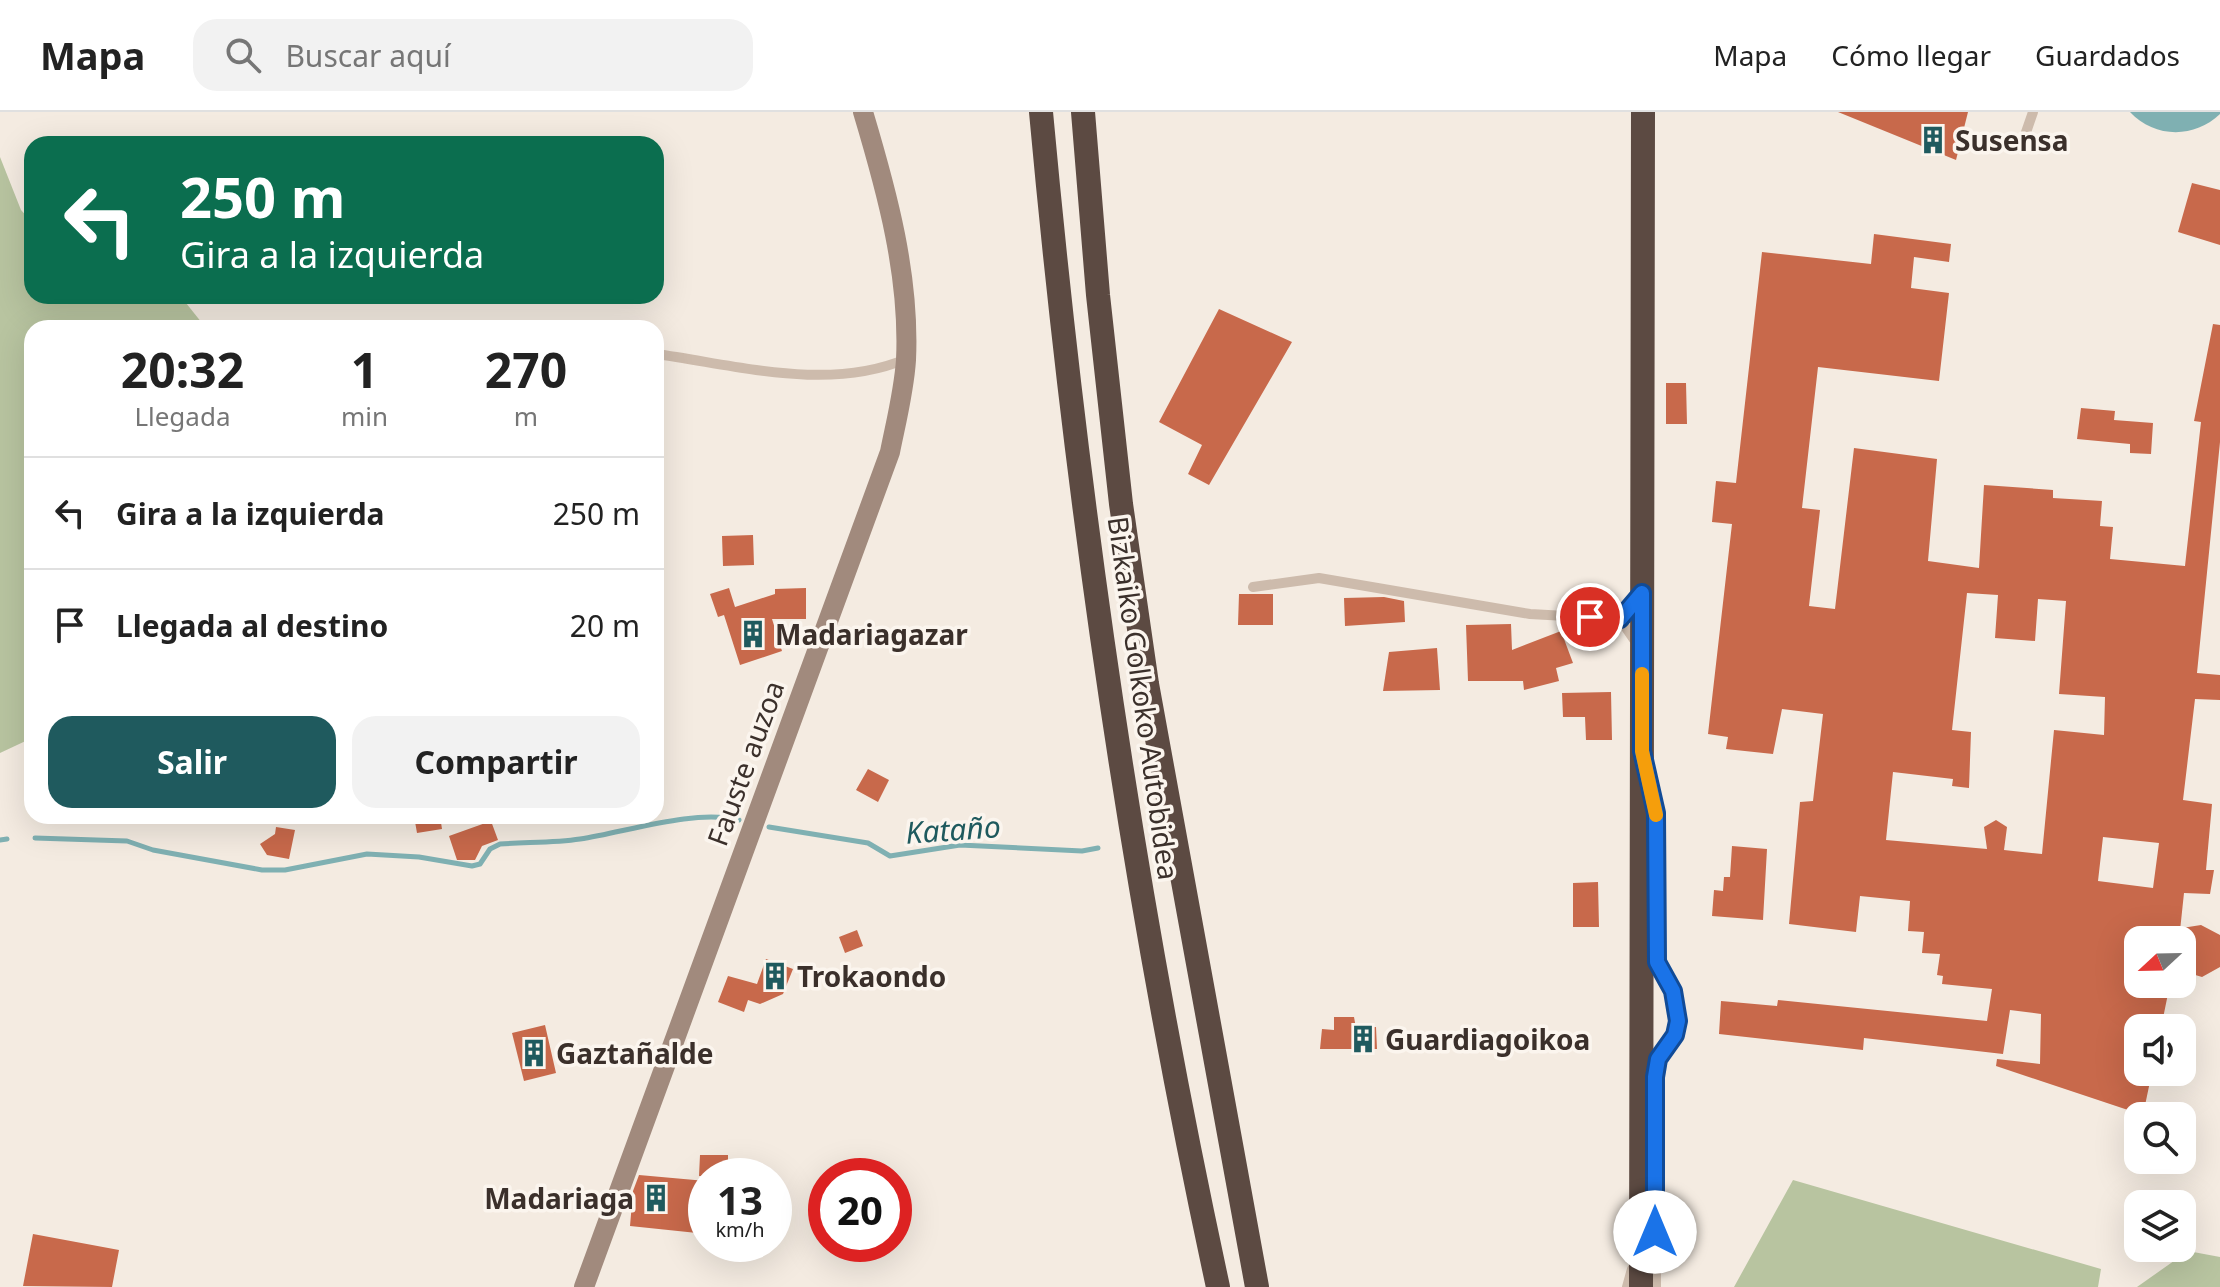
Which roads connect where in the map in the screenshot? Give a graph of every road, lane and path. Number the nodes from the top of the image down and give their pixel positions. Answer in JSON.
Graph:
{"nodes":[{"id":1,"x":863,"y":112,"type":"edge"},
{"id":2,"x":1041,"y":112,"type":"edge"},
{"id":3,"x":1083,"y":112,"type":"edge"},
{"id":4,"x":1643,"y":112,"type":"edge"},
{"id":5,"x":2033,"y":112,"type":"edge"},
{"id":6,"x":2023,"y":141,"type":"dead end"},
{"id":7,"x":664,"y":355,"type":"edge"},
{"id":8,"x":906,"y":359,"type":"junction"},
{"id":9,"x":1253,"y":587,"type":"dead end"},
{"id":10,"x":1642,"y":593,"type":"junction"},
{"id":11,"x":1620,"y":619,"type":"junction"},
{"id":12,"x":1642,"y":660,"type":"junction"},
{"id":13,"x":1642,"y":751,"type":"junction"},
{"id":14,"x":1641,"y":1232,"type":"junction"},
{"id":15,"x":584,"y":1287,"type":"edge"},
{"id":16,"x":1218,"y":1287,"type":"edge"},
{"id":17,"x":1257,"y":1287,"type":"edge"},
{"id":18,"x":1627,"y":1287,"type":"edge"},
{"id":19,"x":1641,"y":1287,"type":"edge"},
{"id":20,"x":1656,"y":1287,"type":"edge"}],
"edges":[{"from":1,"to":8,"type":"street","name":"Fauste auzoa"},
{"from":2,"to":16,"type":"highway","name":"Bizkaiko Golkoko Autobidea"},
{"from":3,"to":17,"type":"highway","name":"Bizkaiko Golkoko Autobidea"},
{"from":4,"to":10,"type":"highway"},
{"from":5,"to":6,"type":"lane"},
{"from":7,"to":8,"type":"lane"},
{"from":8,"to":15,"type":"street","name":"Fauste auzoa"},
{"from":9,"to":11,"type":"lane"},
{"from":10,"to":11,"type":"lane"},
{"from":10,"to":12,"type":"highway"},
{"from":11,"to":12,"type":"lane"},
{"from":12,"to":13,"type":"highway"},
{"from":13,"to":14,"type":"highway"},
{"from":13,"to":20,"type":"lane"},
{"from":14,"to":18,"type":"lane"},
{"from":14,"to":19,"type":"highway"}]}
